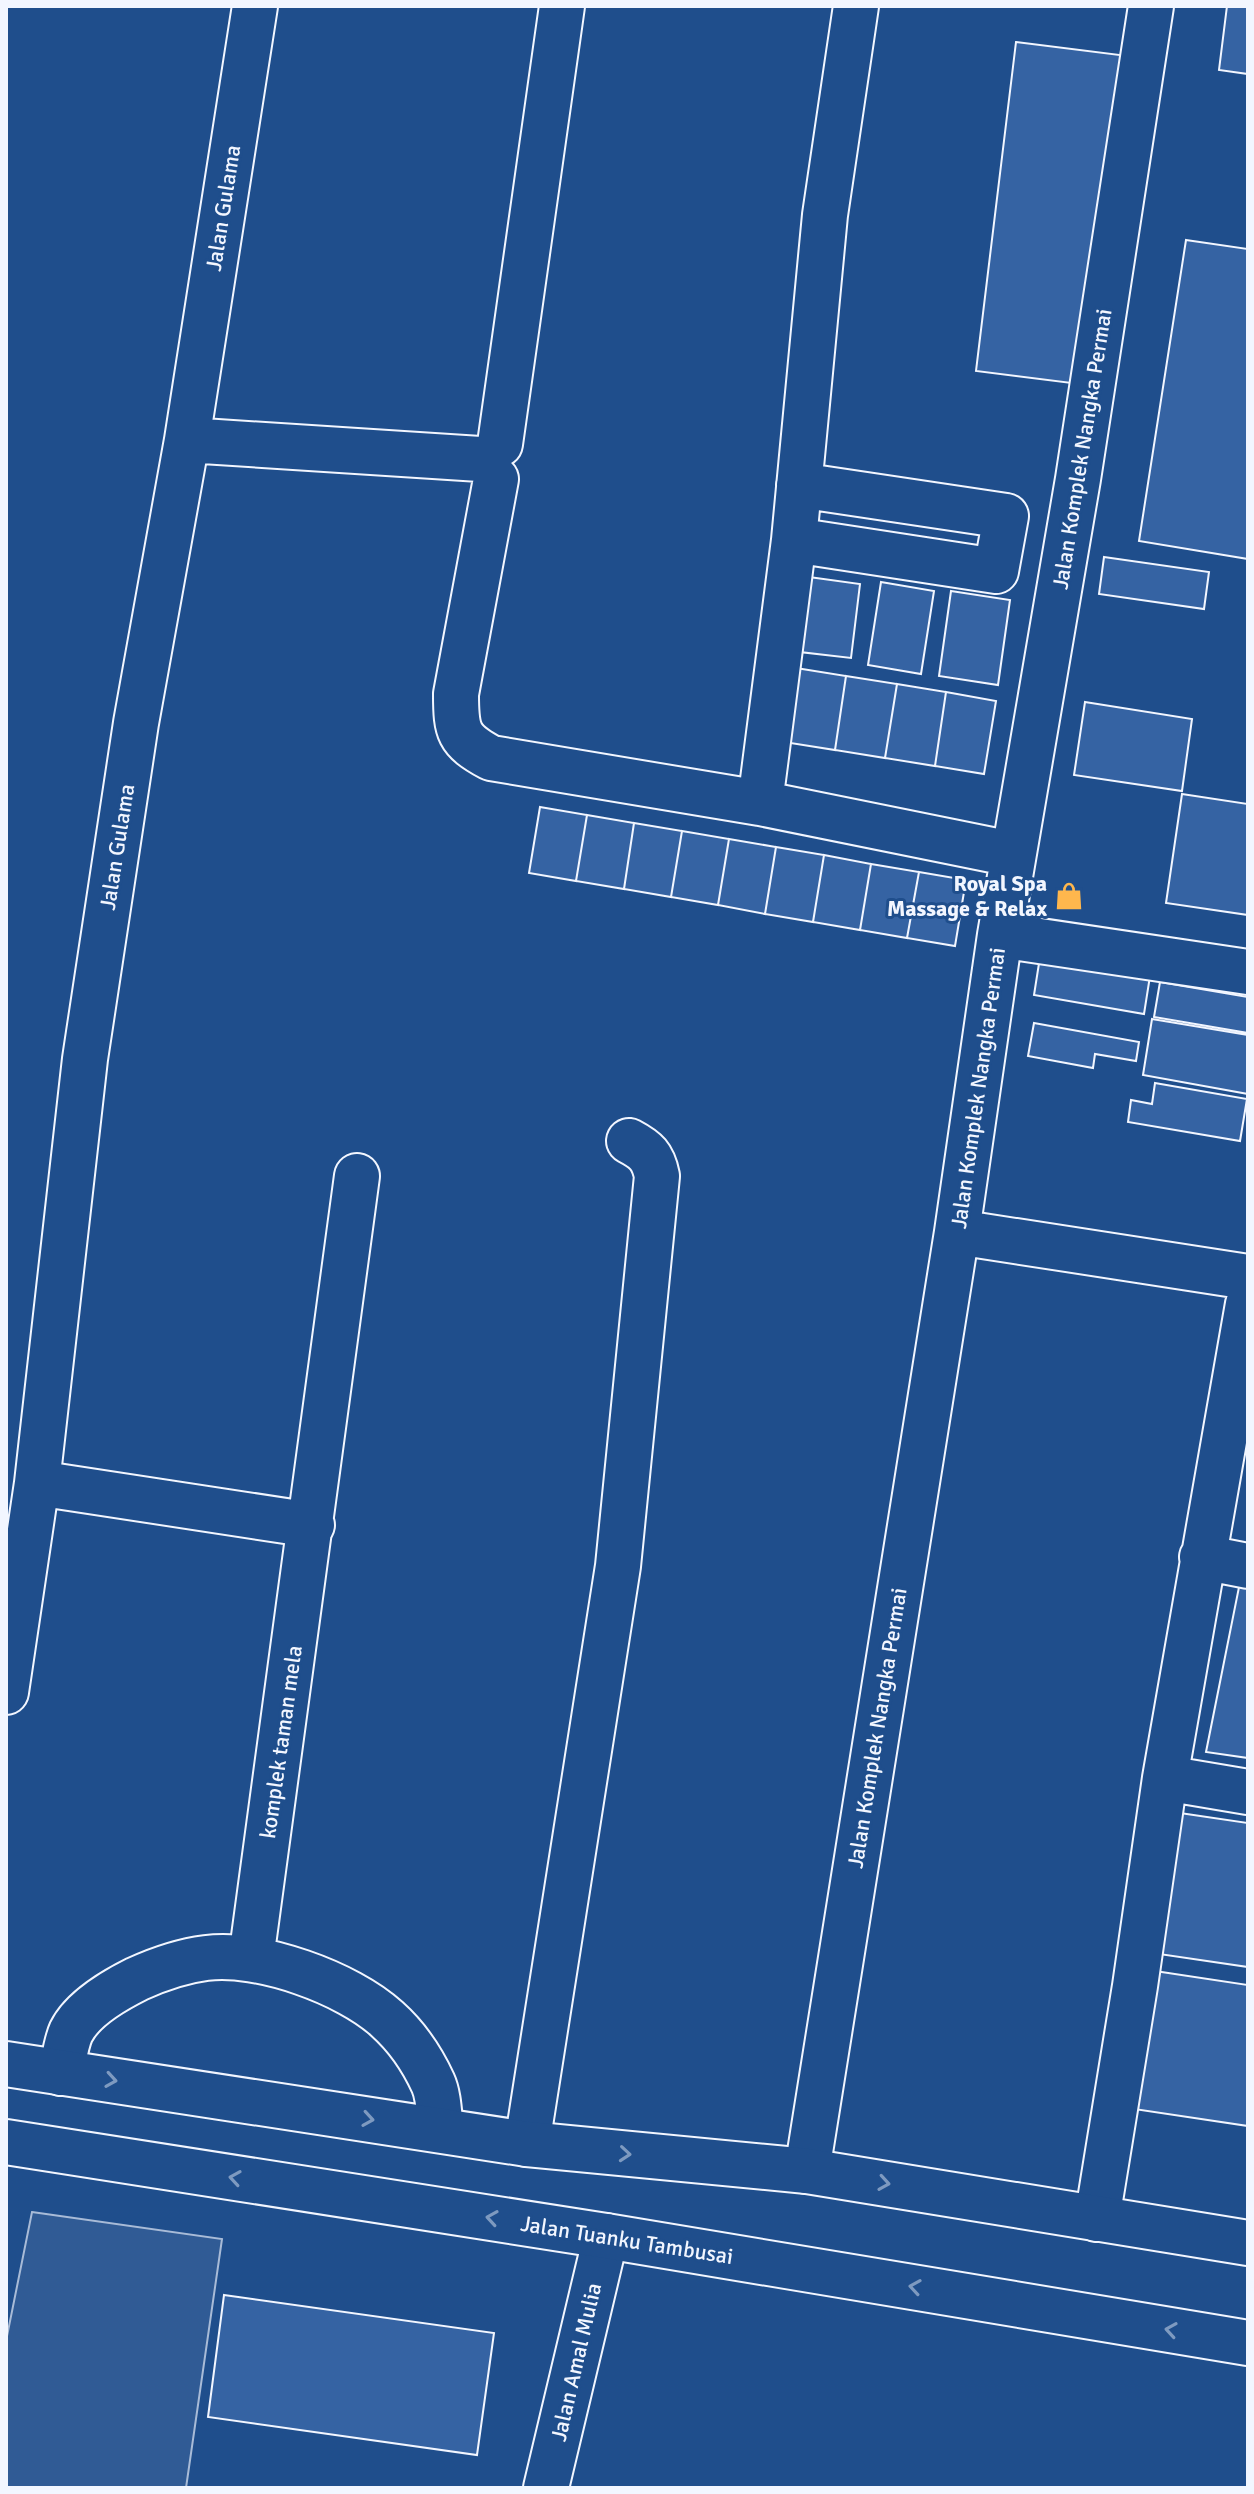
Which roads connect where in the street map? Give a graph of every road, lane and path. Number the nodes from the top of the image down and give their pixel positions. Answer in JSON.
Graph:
{"nodes":[{"id":1,"x":255,"y":6,"type":"edge"},
{"id":2,"x":562,"y":6,"type":"edge"},
{"id":3,"x":856,"y":6,"type":"edge"},
{"id":4,"x":1151,"y":6,"type":"edge"},
{"id":5,"x":187,"y":440,"type":"junction"},
{"id":6,"x":492,"y":461,"type":"junction"},
{"id":7,"x":799,"y":485,"type":"junction"},
{"id":8,"x":794,"y":540,"type":"junction"},
{"id":9,"x":760,"y":803,"type":"junction"},
{"id":10,"x":992,"y":850,"type":"dead end"},
{"id":11,"x":1000,"y":935,"type":"junction"},
{"id":12,"x":1248,"y":972,"type":"edge"},
{"id":13,"x":629,"y":1141,"type":"dead end"},
{"id":14,"x":357,"y":1176,"type":"dead end"},
{"id":15,"x":957,"y":1232,"type":"junction"},
{"id":16,"x":1248,"y":1277,"type":"edge"},
{"id":17,"x":1248,"y":1304,"type":"edge"},
{"id":18,"x":37,"y":1483,"type":"junction"},
{"id":19,"x":312,"y":1525,"type":"junction"},
{"id":20,"x":1202,"y":1557,"type":"junction"},
{"id":21,"x":1248,"y":1566,"type":"edge"},
{"id":22,"x":6,"y":1692,"type":"edge"},
{"id":23,"x":1165,"y":1778,"type":"junction"},
{"id":24,"x":1248,"y":1792,"type":"edge"},
{"id":25,"x":251,"y":1959,"type":"junction"},
{"id":26,"x":6,"y":2064,"type":"edge"},
{"id":27,"x":61,"y":2073,"type":"junction"},
{"id":28,"x":441,"y":2130,"type":"junction"},
{"id":29,"x":6,"y":2142,"type":"edge"},
{"id":30,"x":527,"y":2144,"type":"junction"},
{"id":31,"x":807,"y":2171,"type":"junction"},
{"id":32,"x":1097,"y":2219,"type":"junction"},
{"id":33,"x":606,"y":2236,"type":"junction"},
{"id":34,"x":1248,"y":2243,"type":"edge"},
{"id":35,"x":1248,"y":2343,"type":"edge"},
{"id":36,"x":546,"y":2488,"type":"edge"}],
"edges":[{"from":1,"to":5,"type":"street","name":"Jalan Gulama"},
{"from":2,"to":6,"type":"street"},
{"from":3,"to":7,"type":"street"},
{"from":4,"to":11,"type":"street","name":"Jalan Komplek Nangka Permai"},
{"from":5,"to":6,"type":"street"},
{"from":5,"to":18,"type":"street","name":"Jalan Gulama"},
{"from":6,"to":9,"type":"street"},
{"from":7,"to":8,"type":"street"},
{"from":7,"to":8,"type":"street"},
{"from":8,"to":9,"type":"street"},
{"from":9,"to":10,"type":"street"},
{"from":11,"to":12,"type":"street"},
{"from":11,"to":15,"type":"street","name":"Jalan Komplek Nangka Permai"},
{"from":13,"to":30,"type":"street"},
{"from":14,"to":19,"type":"street","name":"komplek taman mela"},
{"from":15,"to":16,"type":"street"},
{"from":15,"to":31,"type":"street","name":"Jalan Komplek Nangka Permai"},
{"from":17,"to":20,"type":"street"},
{"from":18,"to":19,"type":"street"},
{"from":18,"to":22,"type":"street","name":"Jalan Gulama"},
{"from":19,"to":25,"type":"street","name":"komplek taman mela"},
{"from":20,"to":21,"type":"street"},
{"from":20,"to":23,"type":"street"},
{"from":23,"to":24,"type":"street"},
{"from":23,"to":32,"type":"street"},
{"from":25,"to":27,"type":"street"},
{"from":25,"to":28,"type":"street"},
{"from":26,"to":27,"type":"street"},
{"from":27,"to":28,"type":"street","one_way":true},
{"from":28,"to":30,"type":"street"},
{"from":33,"to":29,"type":"street","name":"Jalan Tuanku Tambusai","one_way":true},
{"from":30,"to":31,"type":"street","one_way":true},
{"from":31,"to":32,"type":"street","one_way":true},
{"from":32,"to":34,"type":"street"},
{"from":35,"to":33,"type":"street","name":"Jalan Tuanku Tambusai","one_way":true},
{"from":33,"to":36,"type":"street","name":"Jalan Amal Mulia"}]}
